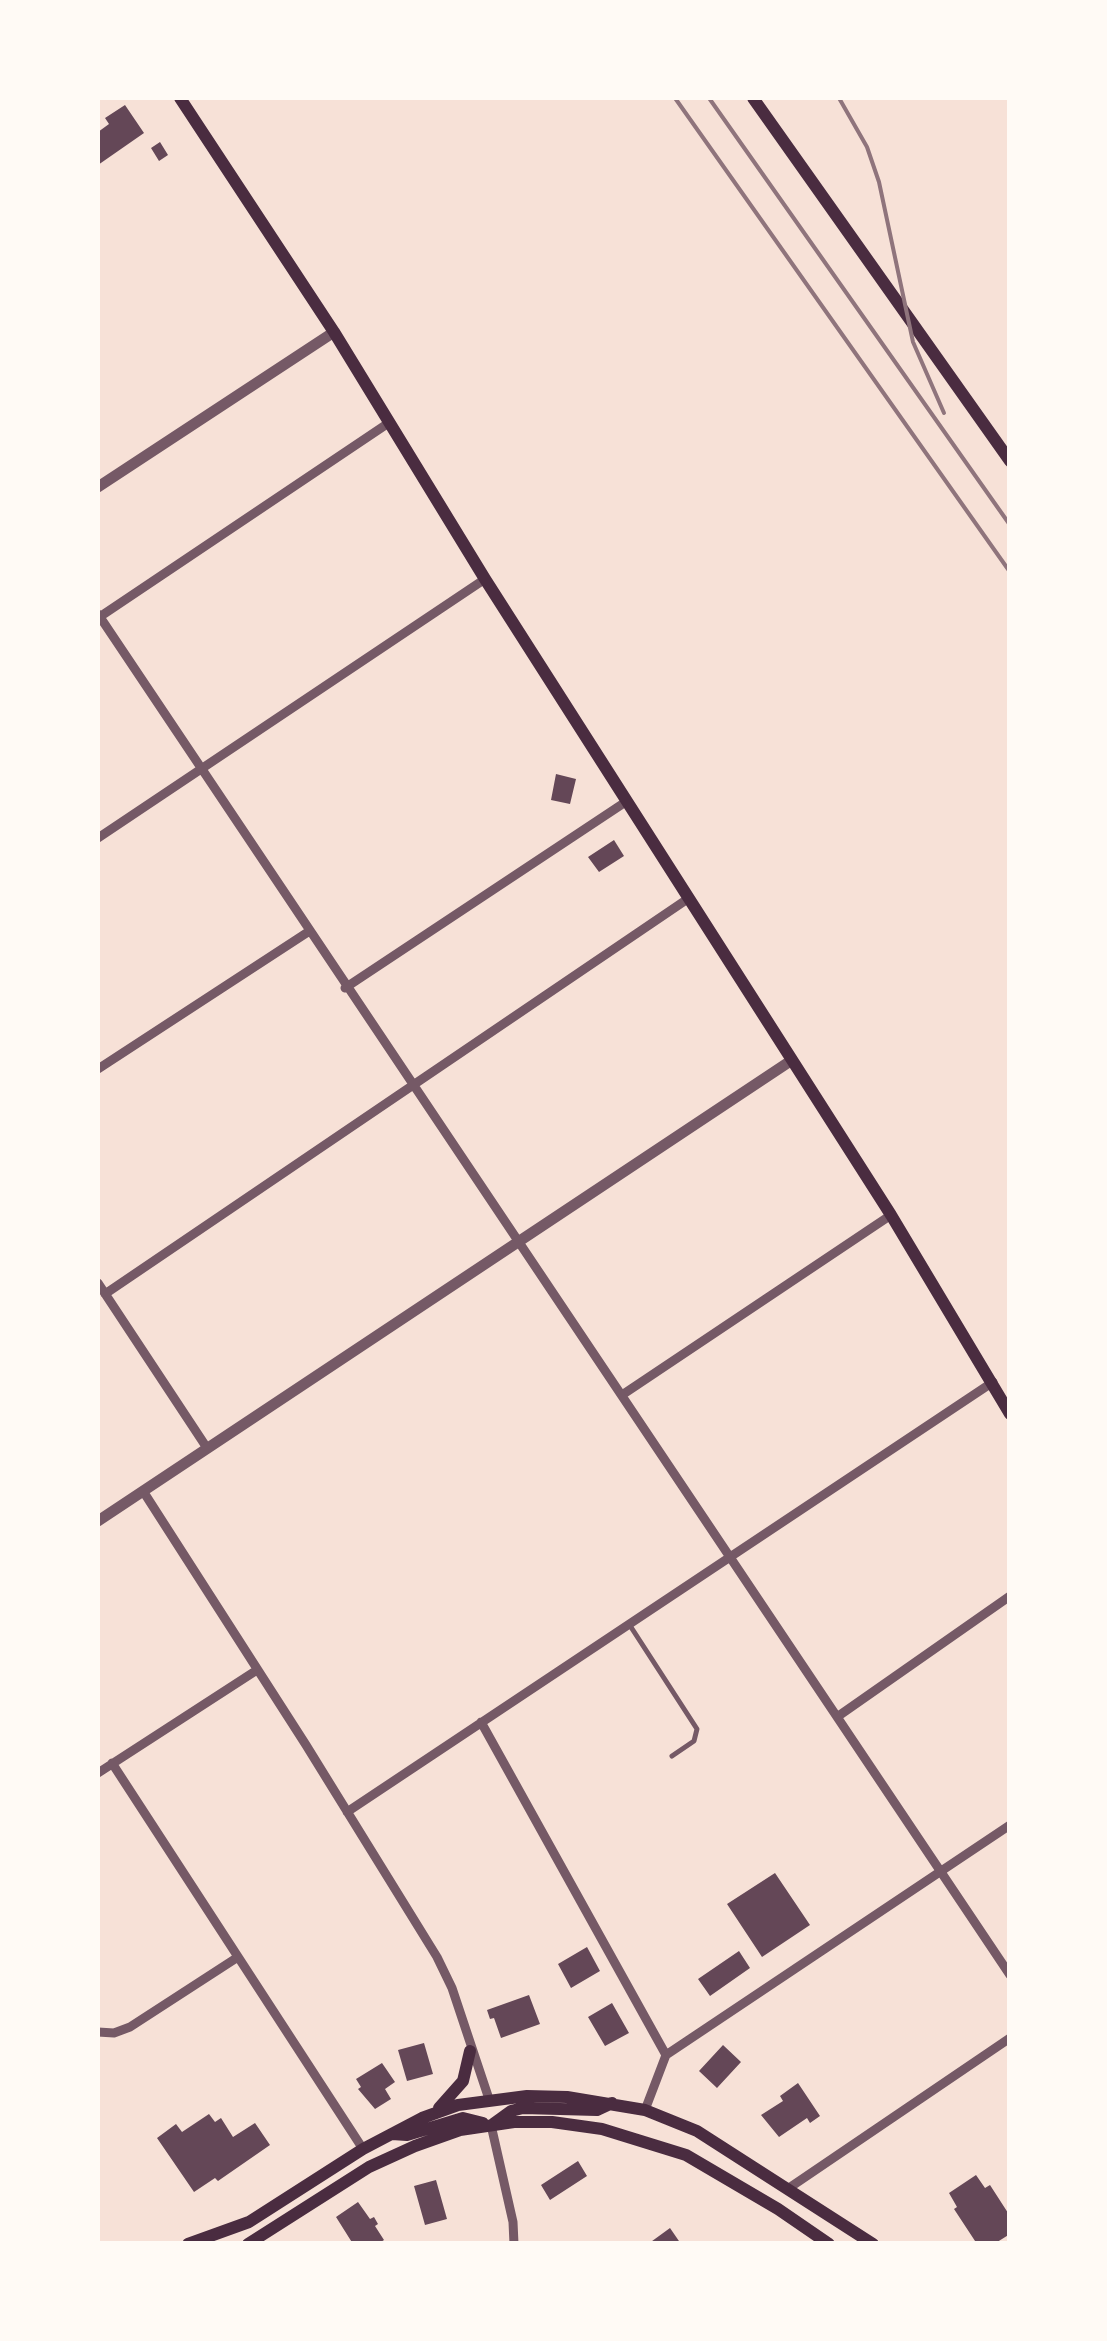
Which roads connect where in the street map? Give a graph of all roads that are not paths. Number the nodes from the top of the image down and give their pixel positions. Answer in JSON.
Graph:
{"nodes":[{"id":1,"x":180,"y":98,"type":"edge"},
{"id":2,"x":753,"y":98,"type":"edge"},
{"id":3,"x":334,"y":332,"type":"junction"},
{"id":4,"x":390,"y":422,"type":"junction"},
{"id":5,"x":1010,"y":461,"type":"edge"},
{"id":6,"x":98,"y":487,"type":"edge"},
{"id":7,"x":485,"y":579,"type":"junction"},
{"id":8,"x":98,"y":616,"type":"edge"},
{"id":9,"x":200,"y":769,"type":"junction"},
{"id":10,"x":627,"y":801,"type":"junction"},
{"id":11,"x":98,"y":838,"type":"edge"},
{"id":12,"x":688,"y":898,"type":"junction"},
{"id":13,"x":308,"y":932,"type":"junction"},
{"id":14,"x":346,"y":988,"type":"junction"},
{"id":15,"x":792,"y":1060,"type":"junction"},
{"id":16,"x":98,"y":1068,"type":"edge"},
{"id":17,"x":413,"y":1084,"type":"junction"},
{"id":18,"x":891,"y":1215,"type":"junction"},
{"id":19,"x":519,"y":1241,"type":"junction"},
{"id":20,"x":98,"y":1283,"type":"edge"},
{"id":21,"x":105,"y":1294,"type":"junction"},
{"id":22,"x":993,"y":1382,"type":"junction"},
{"id":23,"x":622,"y":1394,"type":"junction"},
{"id":24,"x":1010,"y":1414,"type":"edge"},
{"id":25,"x":207,"y":1448,"type":"junction"},
{"id":26,"x":142,"y":1491,"type":"junction"},
{"id":27,"x":98,"y":1521,"type":"edge"},
{"id":28,"x":730,"y":1557,"type":"junction"},
{"id":29,"x":1010,"y":1596,"type":"edge"},
{"id":30,"x":629,"y":1624,"type":"junction"},
{"id":31,"x":257,"y":1670,"type":"junction"},
{"id":32,"x":836,"y":1717,"type":"junction"},
{"id":33,"x":481,"y":1722,"type":"junction"},
{"id":34,"x":672,"y":1756,"type":"dead end"},
{"id":35,"x":112,"y":1763,"type":"junction"},
{"id":36,"x":98,"y":1773,"type":"edge"},
{"id":37,"x":347,"y":1812,"type":"junction"},
{"id":38,"x":1010,"y":1825,"type":"edge"},
{"id":39,"x":940,"y":1872,"type":"junction"},
{"id":40,"x":238,"y":1957,"type":"junction"},
{"id":41,"x":1010,"y":1975,"type":"edge"},
{"id":42,"x":98,"y":2032,"type":"edge"},
{"id":43,"x":1010,"y":2038,"type":"edge"},
{"id":44,"x":470,"y":2051,"type":"junction"},
{"id":45,"x":666,"y":2055,"type":"junction"},
{"id":46,"x":489,"y":2099,"type":"junction"},
{"id":47,"x":612,"y":2103,"type":"junction"},
{"id":48,"x":645,"y":2110,"type":"junction"},
{"id":49,"x":433,"y":2113,"type":"junction"},
{"id":50,"x":490,"y":2125,"type":"junction"},
{"id":51,"x":389,"y":2134,"type":"junction"},
{"id":52,"x":363,"y":2149,"type":"junction"},
{"id":53,"x":790,"y":2188,"type":"junction"},
{"id":54,"x":188,"y":2244,"type":"edge"},
{"id":55,"x":248,"y":2244,"type":"edge"},
{"id":56,"x":514,"y":2244,"type":"edge"},
{"id":57,"x":829,"y":2244,"type":"edge"},
{"id":58,"x":873,"y":2244,"type":"edge"}],
"edges":[{"from":1,"to":3,"type":"main road"},
{"from":2,"to":5,"type":"main road"},
{"from":3,"to":4,"type":"main road"},
{"from":3,"to":6,"type":"street"},
{"from":4,"to":7,"type":"main road"},
{"from":4,"to":8,"type":"street"},
{"from":7,"to":9,"type":"street"},
{"from":7,"to":10,"type":"main road"},
{"from":8,"to":9,"type":"street"},
{"from":9,"to":11,"type":"street"},
{"from":9,"to":13,"type":"street"},
{"from":10,"to":12,"type":"main road"},
{"from":10,"to":14,"type":"street"},
{"from":12,"to":15,"type":"main road"},
{"from":12,"to":17,"type":"street"},
{"from":13,"to":14,"type":"street"},
{"from":13,"to":16,"type":"street"},
{"from":14,"to":17,"type":"street"},
{"from":15,"to":18,"type":"main road"},
{"from":15,"to":19,"type":"street"},
{"from":17,"to":19,"type":"street"},
{"from":17,"to":21,"type":"street"},
{"from":18,"to":22,"type":"main road"},
{"from":18,"to":23,"type":"street"},
{"from":19,"to":23,"type":"street"},
{"from":19,"to":25,"type":"street"},
{"from":20,"to":21,"type":"street"},
{"from":21,"to":25,"type":"street"},
{"from":22,"to":24,"type":"main road"},
{"from":22,"to":28,"type":"street"},
{"from":23,"to":28,"type":"street"},
{"from":25,"to":26,"type":"street"},
{"from":26,"to":27,"type":"street"},
{"from":26,"to":31,"type":"street"},
{"from":28,"to":30,"type":"street"},
{"from":28,"to":32,"type":"street"},
{"from":29,"to":32,"type":"street"},
{"from":30,"to":33,"type":"street"},
{"from":30,"to":34,"type":"lane"},
{"from":31,"to":35,"type":"street"},
{"from":31,"to":37,"type":"street"},
{"from":32,"to":39,"type":"street"},
{"from":33,"to":37,"type":"street"},
{"from":33,"to":45,"type":"street"},
{"from":35,"to":36,"type":"street"},
{"from":35,"to":40,"type":"street"},
{"from":37,"to":44,"type":"street"},
{"from":38,"to":39,"type":"street"},
{"from":39,"to":41,"type":"street"},
{"from":39,"to":45,"type":"street"},
{"from":40,"to":42,"type":"street"},
{"from":40,"to":52,"type":"street"},
{"from":43,"to":53,"type":"street"},
{"from":44,"to":46,"type":"street"},
{"from":44,"to":49,"type":"main road"},
{"from":45,"to":48,"type":"street"},
{"from":46,"to":47,"type":"main road"},
{"from":46,"to":49,"type":"main road"},
{"from":47,"to":48,"type":"main road"},
{"from":47,"to":50,"type":"main road"},
{"from":48,"to":53,"type":"main road"},
{"from":49,"to":51,"type":"main road"},
{"from":50,"to":51,"type":"main road"},
{"from":50,"to":55,"type":"main road"},
{"from":50,"to":56,"type":"street"},
{"from":50,"to":57,"type":"main road"},
{"from":51,"to":52,"type":"main road"},
{"from":52,"to":54,"type":"main road"},
{"from":53,"to":58,"type":"main road"}]}
